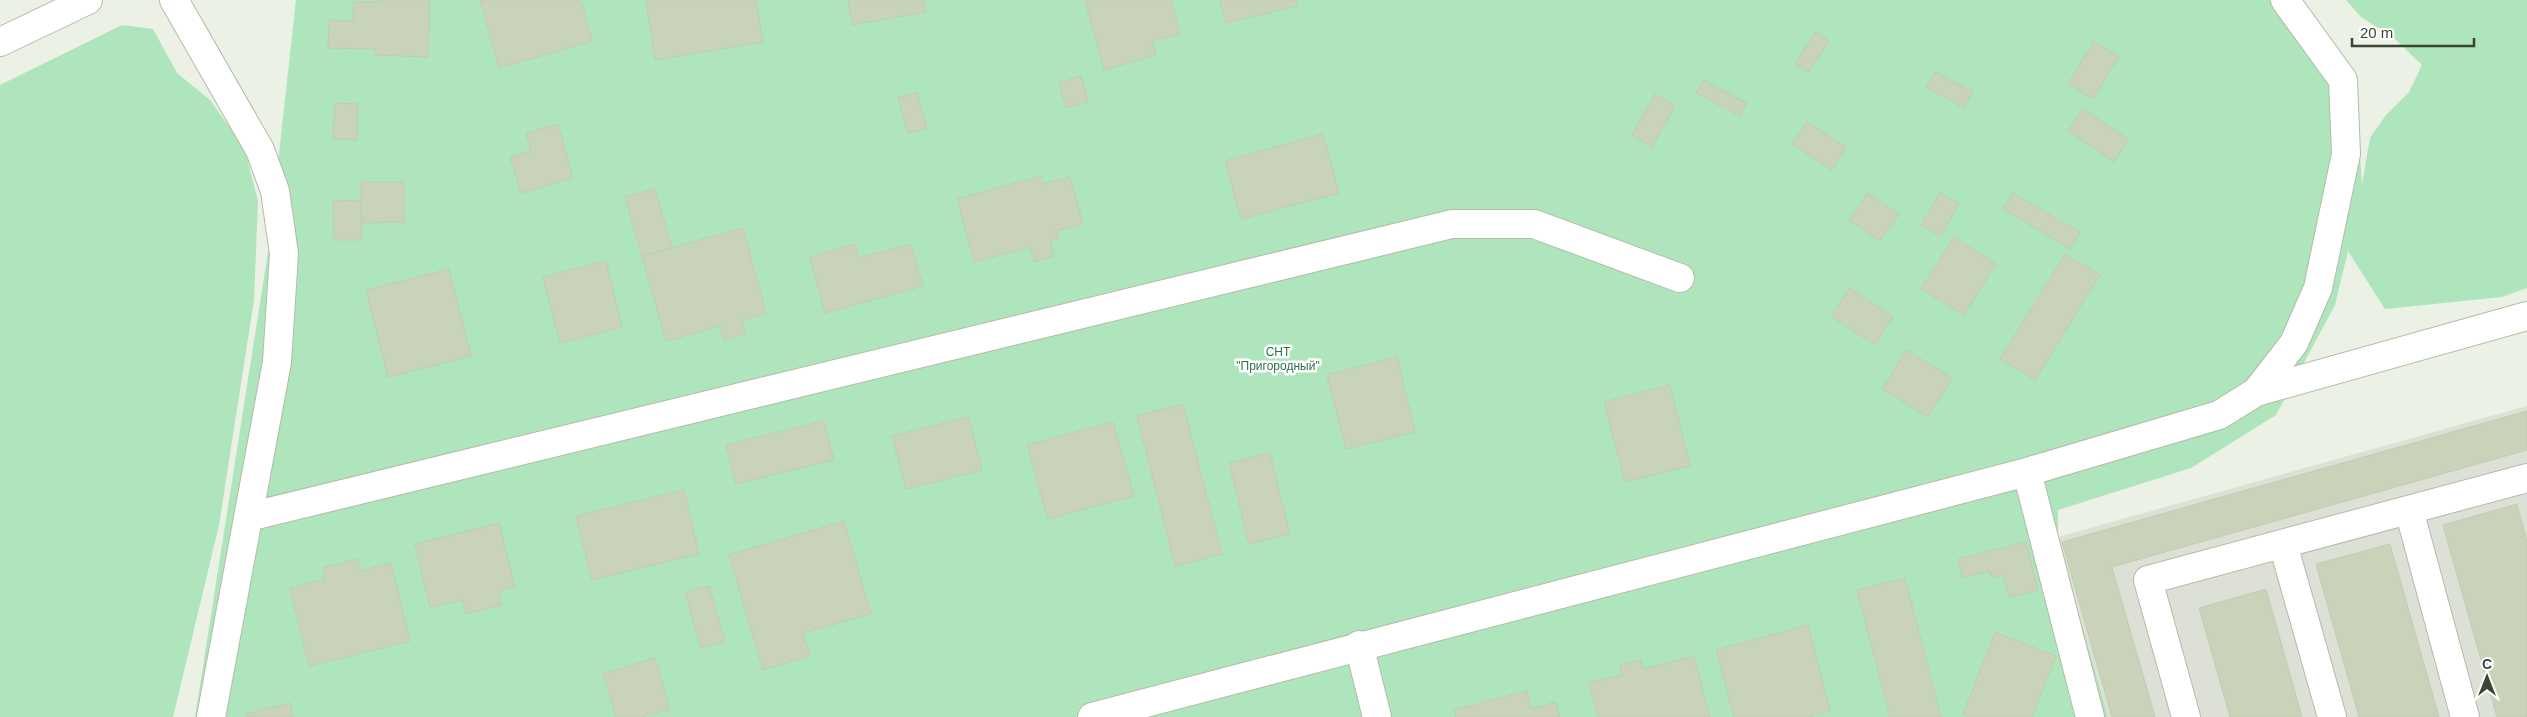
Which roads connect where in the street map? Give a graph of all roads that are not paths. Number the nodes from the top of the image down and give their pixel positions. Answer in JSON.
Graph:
{"nodes":[{"id":1,"x":88,"y":0,"type":"edge"},
{"id":2,"x":174,"y":0,"type":"edge"},
{"id":3,"x":2285,"y":0,"type":"edge"},
{"id":4,"x":0,"y":42,"type":"edge"},
{"id":5,"x":1680,"y":278,"type":"dead end"},
{"id":6,"x":2527,"y":316,"type":"edge"},
{"id":7,"x":2256,"y":392,"type":"junction"},
{"id":8,"x":2027,"y":472,"type":"junction"},
{"id":9,"x":2527,"y":478,"type":"edge"},
{"id":10,"x":2409,"y":510,"type":"junction"},
{"id":11,"x":248,"y":517,"type":"junction"},
{"id":12,"x":2283,"y":544,"type":"junction"},
{"id":13,"x":1359,"y":646,"type":"junction"},
{"id":14,"x":211,"y":717,"type":"edge"},
{"id":15,"x":1092,"y":717,"type":"edge"},
{"id":16,"x":1377,"y":717,"type":"edge"},
{"id":17,"x":2090,"y":717,"type":"edge"},
{"id":18,"x":2186,"y":717,"type":"edge"},
{"id":19,"x":2332,"y":717,"type":"edge"},
{"id":20,"x":2465,"y":717,"type":"edge"}],
"edges":[{"from":1,"to":4,"type":"street"},
{"from":2,"to":11,"type":"street"},
{"from":3,"to":7,"type":"street"},
{"from":5,"to":11,"type":"street"},
{"from":6,"to":7,"type":"street"},
{"from":7,"to":8,"type":"street"},
{"from":8,"to":13,"type":"street"},
{"from":8,"to":17,"type":"street"},
{"from":9,"to":10,"type":"street"},
{"from":10,"to":12,"type":"street"},
{"from":10,"to":20,"type":"street"},
{"from":11,"to":14,"type":"street"},
{"from":12,"to":18,"type":"street"},
{"from":12,"to":19,"type":"street"},
{"from":13,"to":15,"type":"street"},
{"from":13,"to":16,"type":"street"}]}
